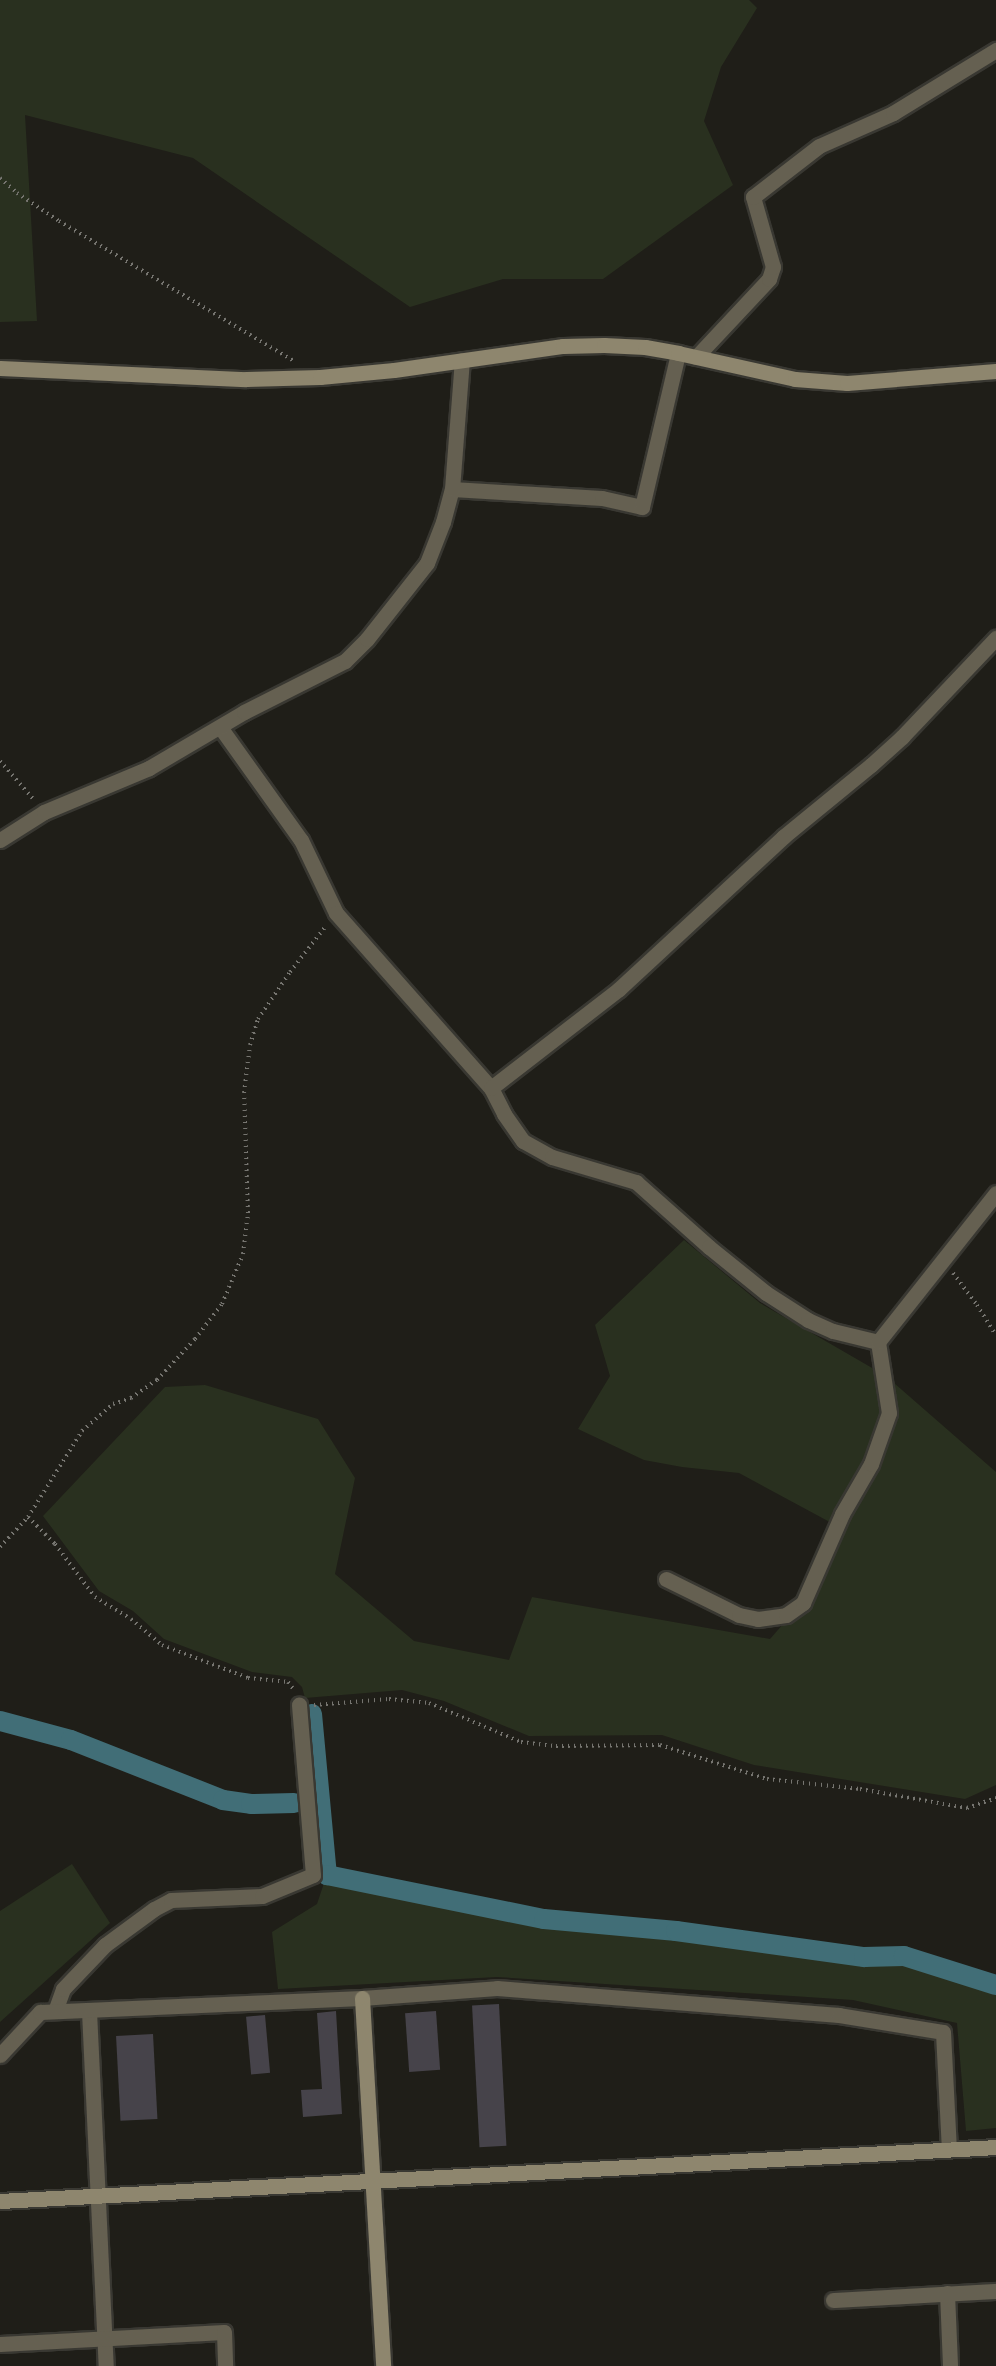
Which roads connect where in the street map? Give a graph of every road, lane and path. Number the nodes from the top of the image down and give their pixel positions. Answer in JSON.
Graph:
{"nodes":[{"id":1,"x":996,"y":50,"type":"edge"},
{"id":2,"x":0,"y":178,"type":"edge"},
{"id":3,"x":678,"y":353,"type":"junction"},
{"id":4,"x":696,"y":357,"type":"junction"},
{"id":5,"x":462,"y":360,"type":"junction"},
{"id":6,"x":0,"y":368,"type":"edge"},
{"id":7,"x":996,"y":371,"type":"edge"},
{"id":8,"x":320,"y":377,"type":"junction"},
{"id":9,"x":452,"y":489,"type":"junction"},
{"id":10,"x":996,"y":638,"type":"edge"},
{"id":11,"x":220,"y":728,"type":"junction"},
{"id":12,"x":0,"y":761,"type":"edge"},
{"id":13,"x":44,"y":812,"type":"junction"},
{"id":14,"x":0,"y":840,"type":"edge"},
{"id":15,"x":336,"y":913,"type":"junction"},
{"id":16,"x":491,"y":1088,"type":"junction"},
{"id":17,"x":996,"y":1193,"type":"edge"},
{"id":18,"x":943,"y":1261,"type":"junction"},
{"id":19,"x":996,"y":1336,"type":"edge"},
{"id":20,"x":878,"y":1342,"type":"junction"},
{"id":21,"x":28,"y":1517,"type":"junction"},
{"id":22,"x":0,"y":1547,"type":"edge"},
{"id":23,"x":666,"y":1579,"type":"dead end"},
{"id":24,"x":299,"y":1705,"type":"junction"},
{"id":25,"x":996,"y":1797,"type":"edge"},
{"id":26,"x":362,"y":1998,"type":"junction"},
{"id":27,"x":55,"y":2011,"type":"junction"},
{"id":28,"x":89,"y":2011,"type":"junction"},
{"id":29,"x":0,"y":2055,"type":"edge"},
{"id":30,"x":996,"y":2147,"type":"edge"},
{"id":31,"x":949,"y":2149,"type":"junction"},
{"id":32,"x":373,"y":2182,"type":"junction"},
{"id":33,"x":97,"y":2196,"type":"junction"},
{"id":34,"x":0,"y":2201,"type":"edge"},
{"id":35,"x":996,"y":2291,"type":"edge"},
{"id":36,"x":946,"y":2293,"type":"junction"},
{"id":37,"x":832,"y":2300,"type":"dead end"},
{"id":38,"x":104,"y":2337,"type":"junction"},
{"id":39,"x":0,"y":2344,"type":"edge"},
{"id":40,"x":106,"y":2366,"type":"edge"},
{"id":41,"x":225,"y":2366,"type":"edge"},
{"id":42,"x":383,"y":2366,"type":"edge"},
{"id":43,"x":950,"y":2366,"type":"edge"}],
"edges":[{"from":1,"to":4,"type":"street"},
{"from":2,"to":8,"type":"path"},
{"from":3,"to":4,"type":"street"},
{"from":3,"to":5,"type":"street"},
{"from":3,"to":9,"type":"street"},
{"from":4,"to":7,"type":"street"},
{"from":5,"to":8,"type":"street"},
{"from":5,"to":9,"type":"street"},
{"from":6,"to":8,"type":"street"},
{"from":9,"to":11,"type":"street"},
{"from":10,"to":16,"type":"street"},
{"from":11,"to":13,"type":"street"},
{"from":11,"to":15,"type":"street"},
{"from":12,"to":13,"type":"path"},
{"from":13,"to":14,"type":"street"},
{"from":15,"to":16,"type":"street"},
{"from":15,"to":21,"type":"path"},
{"from":16,"to":20,"type":"street"},
{"from":17,"to":18,"type":"street"},
{"from":18,"to":19,"type":"path"},
{"from":18,"to":20,"type":"street"},
{"from":20,"to":23,"type":"street"},
{"from":21,"to":22,"type":"path"},
{"from":21,"to":24,"type":"path"},
{"from":24,"to":25,"type":"path"},
{"from":24,"to":27,"type":"street"},
{"from":26,"to":28,"type":"street"},
{"from":26,"to":31,"type":"street"},
{"from":26,"to":32,"type":"street"},
{"from":27,"to":28,"type":"street"},
{"from":27,"to":29,"type":"street"},
{"from":28,"to":33,"type":"street"},
{"from":30,"to":31,"type":"street"},
{"from":31,"to":32,"type":"street"},
{"from":32,"to":33,"type":"street"},
{"from":32,"to":42,"type":"street"},
{"from":33,"to":34,"type":"street"},
{"from":33,"to":38,"type":"street"},
{"from":35,"to":36,"type":"street"},
{"from":36,"to":37,"type":"street"},
{"from":36,"to":43,"type":"street"},
{"from":38,"to":39,"type":"street"},
{"from":38,"to":40,"type":"street"},
{"from":38,"to":41,"type":"street"}]}
